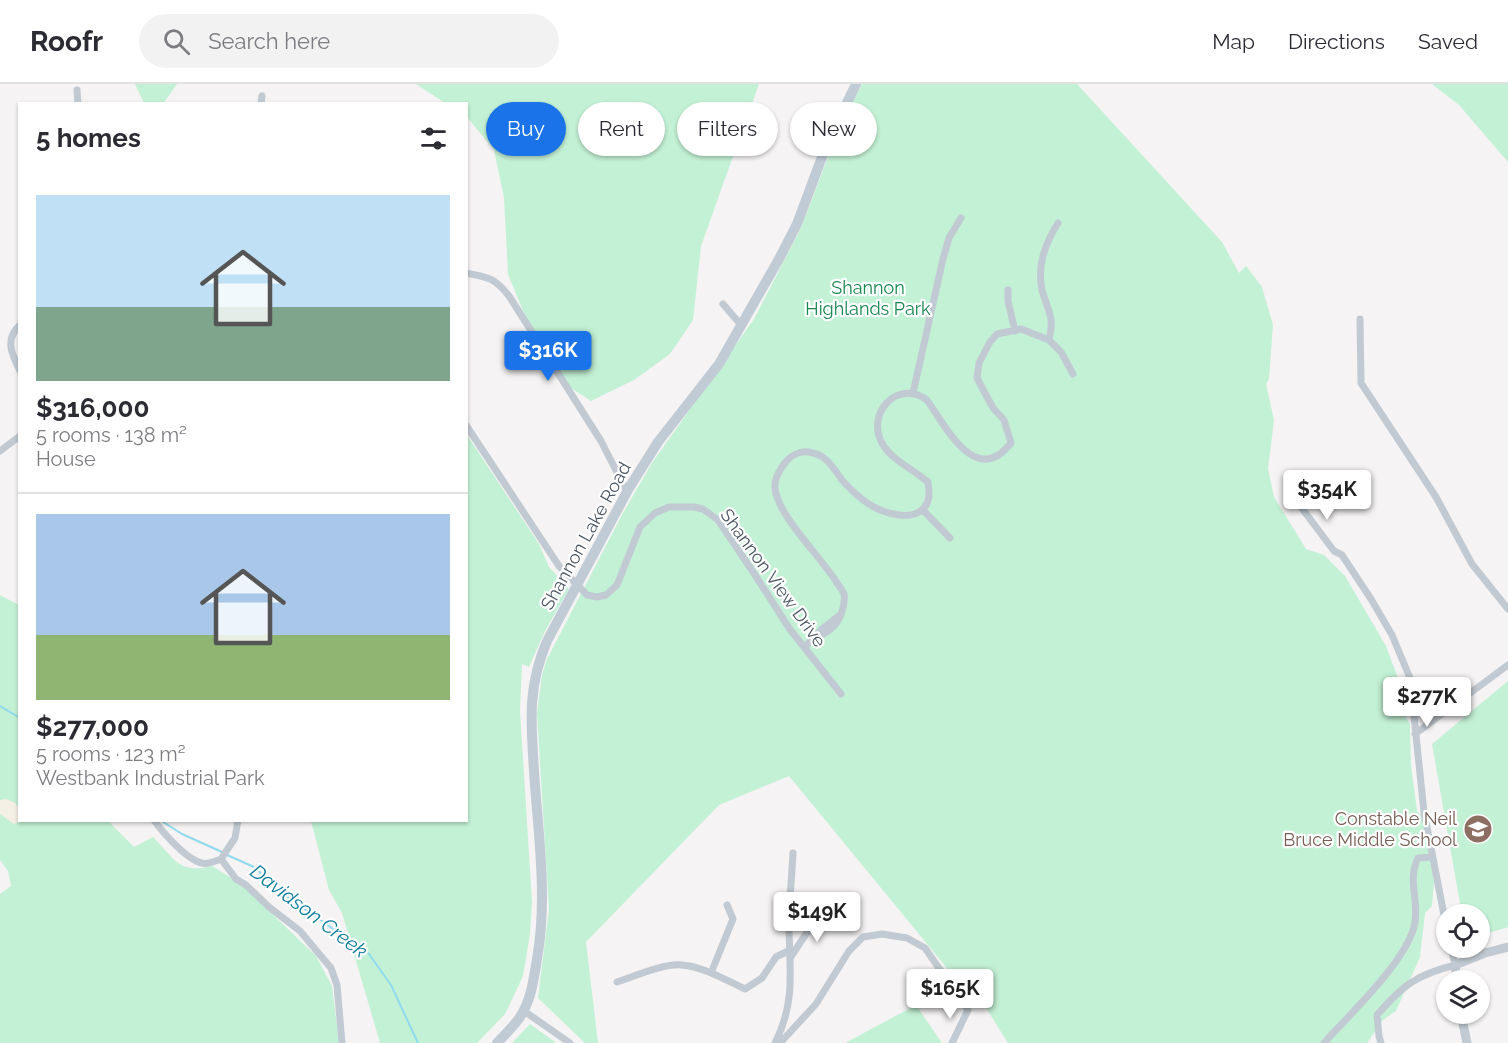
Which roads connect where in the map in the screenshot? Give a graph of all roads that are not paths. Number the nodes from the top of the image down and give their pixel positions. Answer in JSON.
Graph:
{"nodes":[{"id":1,"x":856,"y":84,"type":"edge"},
{"id":2,"x":77,"y":90,"type":"dead end"},
{"id":3,"x":78,"y":102,"type":"edge"},
{"id":4,"x":960,"y":218,"type":"dead end"},
{"id":5,"x":1058,"y":223,"type":"dead end"},
{"id":6,"x":468,"y":273,"type":"edge"},
{"id":7,"x":1008,"y":290,"type":"dead end"},
{"id":8,"x":723,"y":303,"type":"dead end"},
{"id":9,"x":1360,"y":319,"type":"dead end"},
{"id":10,"x":741,"y":325,"type":"junction"},
{"id":11,"x":18,"y":328,"type":"edge"},
{"id":12,"x":1015,"y":331,"type":"junction"},
{"id":13,"x":1049,"y":340,"type":"junction"},
{"id":14,"x":18,"y":367,"type":"edge"},
{"id":15,"x":1073,"y":374,"type":"dead end"},
{"id":16,"x":913,"y":393,"type":"junction"},
{"id":17,"x":468,"y":428,"type":"edge"},
{"id":18,"x":18,"y":438,"type":"edge"},
{"id":19,"x":0,"y":451,"type":"edge"},
{"id":20,"x":627,"y":492,"type":"junction"},
{"id":21,"x":1299,"y":503,"type":"dead end"},
{"id":22,"x":923,"y":510,"type":"junction"},
{"id":23,"x":950,"y":538,"type":"dead end"},
{"id":24,"x":578,"y":585,"type":"junction"},
{"id":25,"x":1508,"y":609,"type":"edge"},
{"id":26,"x":805,"y":647,"type":"junction"},
{"id":27,"x":1508,"y":665,"type":"edge"},
{"id":28,"x":842,"y":694,"type":"dead end"},
{"id":29,"x":1415,"y":734,"type":"junction"},
{"id":30,"x":156,"y":822,"type":"edge"},
{"id":31,"x":238,"y":822,"type":"edge"},
{"id":32,"x":793,"y":853,"type":"dead end"},
{"id":33,"x":1432,"y":857,"type":"junction"},
{"id":34,"x":221,"y":859,"type":"junction"},
{"id":35,"x":1442,"y":904,"type":"edge"},
{"id":36,"x":727,"y":905,"type":"dead end"},
{"id":37,"x":820,"y":913,"type":"dead end"},
{"id":38,"x":1508,"y":947,"type":"edge"},
{"id":39,"x":790,"y":954,"type":"junction"},
{"id":40,"x":1453,"y":958,"type":"edge"},
{"id":41,"x":1455,"y":965,"type":"junction"},
{"id":42,"x":1456,"y":970,"type":"edge"},
{"id":43,"x":711,"y":973,"type":"junction"},
{"id":44,"x":617,"y":982,"type":"dead end"},
{"id":45,"x":524,"y":1011,"type":"junction"},
{"id":46,"x":1463,"y":1024,"type":"edge"},
{"id":47,"x":1380,"y":1040,"type":"edge"},
{"id":48,"x":342,"y":1043,"type":"edge"},
{"id":49,"x":497,"y":1043,"type":"edge"},
{"id":50,"x":570,"y":1043,"type":"edge"},
{"id":51,"x":776,"y":1043,"type":"edge"},
{"id":52,"x":780,"y":1043,"type":"edge"},
{"id":53,"x":952,"y":1043,"type":"edge"},
{"id":54,"x":1323,"y":1043,"type":"edge"},
{"id":55,"x":1467,"y":1043,"type":"edge"}],
"edges":[{"from":1,"to":10,"type":"main road","name":"Shannon Lake Road"},
{"from":2,"to":3,"type":"street"},
{"from":4,"to":16,"type":"street"},
{"from":5,"to":13,"type":"street"},
{"from":6,"to":20,"type":"street"},
{"from":7,"to":12,"type":"street"},
{"from":8,"to":10,"type":"street"},
{"from":9,"to":25,"type":"street"},
{"from":10,"to":20,"type":"main road","name":"Shannon Lake Road"},
{"from":11,"to":14,"type":"street"},
{"from":12,"to":13,"type":"street"},
{"from":12,"to":16,"type":"street"},
{"from":13,"to":15,"type":"street"},
{"from":16,"to":22,"type":"street"},
{"from":17,"to":24,"type":"street"},
{"from":18,"to":19,"type":"street"},
{"from":20,"to":24,"type":"main road","name":"Shannon Lake Road"},
{"from":21,"to":29,"type":"street"},
{"from":22,"to":23,"type":"street"},
{"from":22,"to":26,"type":"street"},
{"from":24,"to":26,"type":"street","name":"Shannon View Drive"},
{"from":24,"to":45,"type":"main road","name":"Shannon Lake Road"},
{"from":26,"to":28,"type":"street","name":"Shannon View Drive"},
{"from":27,"to":29,"type":"street"},
{"from":29,"to":33,"type":"street"},
{"from":30,"to":34,"type":"street"},
{"from":31,"to":34,"type":"street"},
{"from":32,"to":39,"type":"street"},
{"from":33,"to":35,"type":"street"},
{"from":33,"to":54,"type":"street"},
{"from":34,"to":48,"type":"street"},
{"from":36,"to":43,"type":"street"},
{"from":37,"to":39,"type":"street"},
{"from":38,"to":41,"type":"street"},
{"from":39,"to":43,"type":"street"},
{"from":39,"to":51,"type":"street"},
{"from":40,"to":41,"type":"street"},
{"from":41,"to":42,"type":"street"},
{"from":41,"to":47,"type":"street"},
{"from":43,"to":44,"type":"street"},
{"from":45,"to":49,"type":"main road","name":"Shannon Lake Road"},
{"from":45,"to":50,"type":"street"},
{"from":46,"to":55,"type":"street"},
{"from":52,"to":53,"type":"street"}]}
